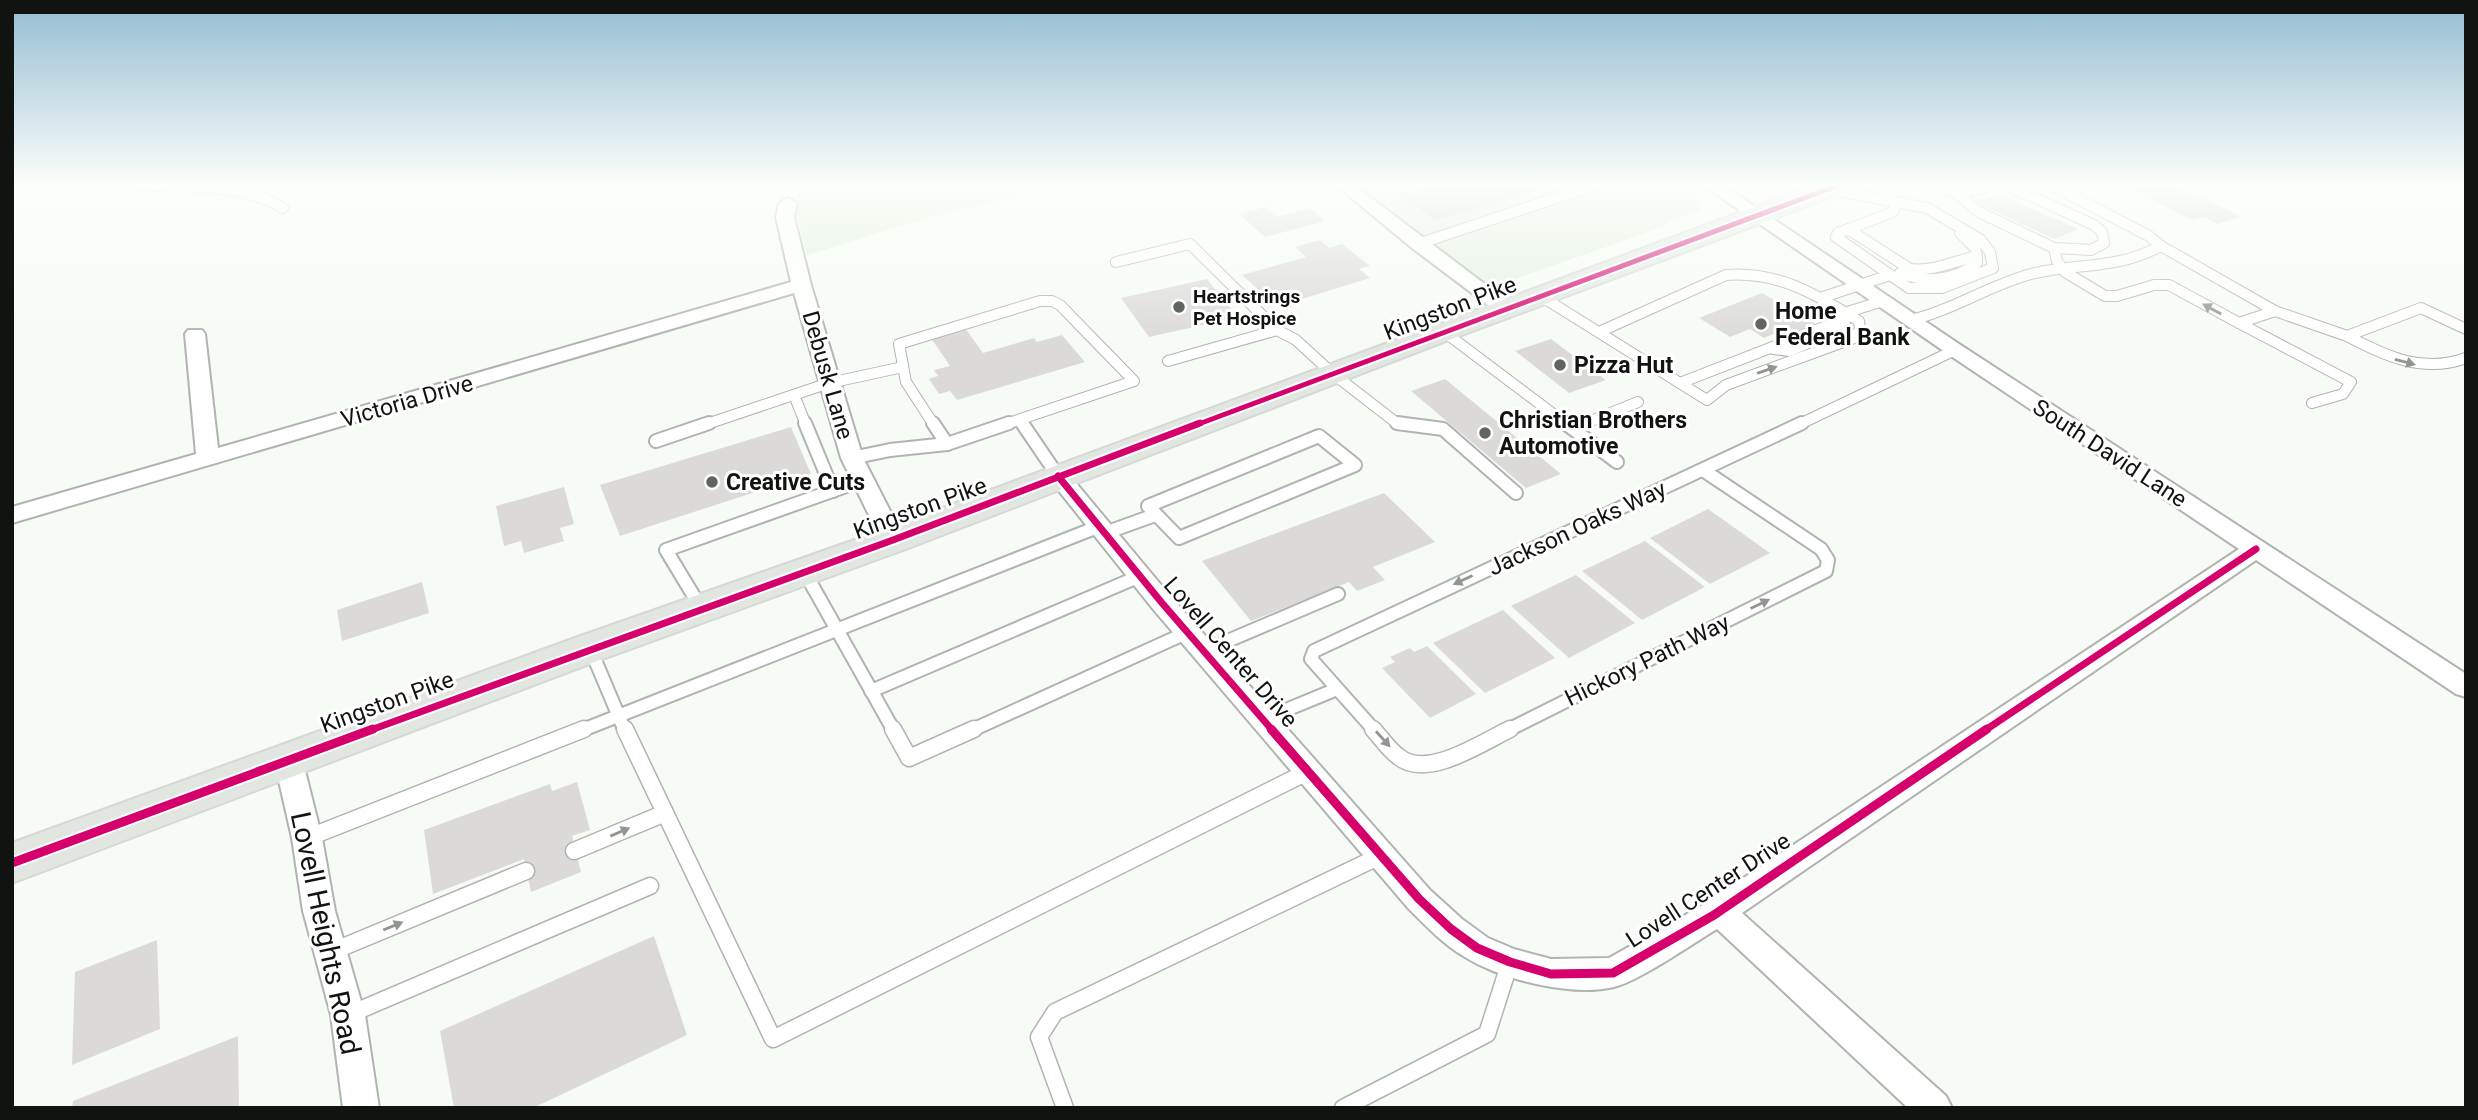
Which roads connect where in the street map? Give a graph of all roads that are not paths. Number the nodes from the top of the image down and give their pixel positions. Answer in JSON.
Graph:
{"nodes":[{"id":1,"x":790,"y":237,"type":"edge"},
{"id":2,"x":1410,"y":237,"type":"edge"},
{"id":3,"x":1438,"y":237,"type":"edge"},
{"id":4,"x":1695,"y":237,"type":"edge"},
{"id":5,"x":1791,"y":237,"type":"edge"},
{"id":6,"x":1836,"y":237,"type":"edge"},
{"id":7,"x":1852,"y":237,"type":"edge"},
{"id":8,"x":1966,"y":237,"type":"edge"},
{"id":9,"x":1977,"y":237,"type":"edge"},
{"id":10,"x":2032,"y":237,"type":"edge"},
{"id":11,"x":2103,"y":237,"type":"edge"},
{"id":12,"x":2151,"y":237,"type":"edge"},
{"id":13,"x":1418,"y":244,"type":"junction"},
{"id":14,"x":2161,"y":246,"type":"junction"},
{"id":15,"x":2054,"y":248,"type":"junction"},
{"id":16,"x":1977,"y":256,"type":"joint"},
{"id":17,"x":1116,"y":262,"type":"dead end"},
{"id":18,"x":2062,"y":269,"type":"junction"},
{"id":19,"x":1890,"y":275,"type":"junction"},
{"id":20,"x":1858,"y":284,"type":"junction"},
{"id":21,"x":801,"y":285,"type":"junction"},
{"id":22,"x":1539,"y":295,"type":"junction"},
{"id":23,"x":1823,"y":297,"type":"junction"},
{"id":24,"x":1884,"y":301,"type":"junction"},
{"id":25,"x":1504,"y":308,"type":"junction"},
{"id":26,"x":2275,"y":312,"type":"junction"},
{"id":27,"x":1846,"y":313,"type":"junction"},
{"id":28,"x":1911,"y":320,"type":"junction"},
{"id":29,"x":2239,"y":323,"type":"junction"},
{"id":30,"x":2466,"y":329,"type":"edge"},
{"id":31,"x":1277,"y":330,"type":"junction"},
{"id":32,"x":1444,"y":331,"type":"junction"},
{"id":33,"x":1599,"y":332,"type":"junction"},
{"id":34,"x":195,"y":334,"type":"dead end"},
{"id":35,"x":2347,"y":336,"type":"junction"},
{"id":36,"x":1769,"y":349,"type":"junction"},
{"id":37,"x":1955,"y":350,"type":"junction"},
{"id":38,"x":2466,"y":358,"type":"edge"},
{"id":39,"x":1168,"y":361,"type":"dead end"},
{"id":40,"x":903,"y":367,"type":"junction"},
{"id":41,"x":1332,"y":373,"type":"junction"},
{"id":42,"x":829,"y":383,"type":"junction"},
{"id":43,"x":1679,"y":383,"type":"junction"},
{"id":44,"x":794,"y":395,"type":"junction"},
{"id":45,"x":1638,"y":402,"type":"dead end"},
{"id":46,"x":2312,"y":403,"type":"dead end"},
{"id":47,"x":1020,"y":420,"type":"junction"},
{"id":48,"x":1573,"y":428,"type":"junction"},
{"id":49,"x":656,"y":441,"type":"dead end"},
{"id":50,"x":947,"y":444,"type":"junction"},
{"id":51,"x":852,"y":458,"type":"junction"},
{"id":52,"x":208,"y":459,"type":"junction"},
{"id":53,"x":1617,"y":462,"type":"dead end"},
{"id":54,"x":1703,"y":470,"type":"junction"},
{"id":55,"x":1058,"y":476,"type":"junction"},
{"id":56,"x":863,"y":480,"type":"junction"},
{"id":57,"x":833,"y":491,"type":"junction"},
{"id":58,"x":1516,"y":493,"type":"dead end"},
{"id":59,"x":12,"y":515,"type":"edge"},
{"id":60,"x":1155,"y":515,"type":"junction"},
{"id":61,"x":1102,"y":530,"type":"junction"},
{"id":62,"x":893,"y":540,"type":"junction"},
{"id":63,"x":2256,"y":549,"type":"junction"},
{"id":64,"x":804,"y":570,"type":"junction"},
{"id":65,"x":1140,"y":576,"type":"junction"},
{"id":66,"x":1338,"y":594,"type":"dead end"},
{"id":67,"x":701,"y":608,"type":"junction"},
{"id":68,"x":835,"y":630,"type":"junction"},
{"id":69,"x":1196,"y":641,"type":"junction"},
{"id":70,"x":590,"y":648,"type":"junction"},
{"id":71,"x":2466,"y":687,"type":"edge"},
{"id":72,"x":1337,"y":689,"type":"junction"},
{"id":73,"x":870,"y":691,"type":"junction"},
{"id":74,"x":618,"y":715,"type":"junction"},
{"id":75,"x":1264,"y":719,"type":"junction"},
{"id":76,"x":288,"y":760,"type":"junction"},
{"id":77,"x":1309,"y":771,"type":"junction"},
{"id":78,"x":665,"y":813,"type":"junction"},
{"id":79,"x":307,"y":838,"type":"junction"},
{"id":80,"x":574,"y":851,"type":"dead end"},
{"id":81,"x":1382,"y":855,"type":"junction"},
{"id":82,"x":12,"y":863,"type":"edge"},
{"id":83,"x":526,"y":871,"type":"dead end"},
{"id":84,"x":650,"y":886,"type":"dead end"},
{"id":85,"x":1719,"y":911,"type":"junction"},
{"id":86,"x":330,"y":952,"type":"junction"},
{"id":87,"x":1510,"y":962,"type":"junction"},
{"id":88,"x":348,"y":1015,"type":"junction"},
{"id":89,"x":361,"y":1108,"type":"edge"},
{"id":90,"x":1065,"y":1108,"type":"edge"},
{"id":91,"x":1343,"y":1108,"type":"edge"},
{"id":92,"x":1934,"y":1108,"type":"edge"}],
"edges":[{"from":1,"to":21,"type":"street","name":"Debusk Lane"},
{"from":2,"to":13,"type":"street"},
{"from":3,"to":13,"type":"lane"},
{"from":4,"to":22,"type":"main road","name":"Kingston Pike"},
{"from":5,"to":20,"type":"street","name":"South David Lane"},
{"from":6,"to":19,"type":"lane"},
{"from":7,"to":16,"type":"lane"},
{"from":8,"to":16,"type":"lane"},
{"from":9,"to":19,"type":"lane"},
{"from":10,"to":15,"type":"lane"},
{"from":11,"to":15,"type":"lane"},
{"from":12,"to":14,"type":"lane"},
{"from":13,"to":25,"type":"street"},
{"from":14,"to":18,"type":"lane"},
{"from":14,"to":26,"type":"lane"},
{"from":15,"to":18,"type":"lane"},
{"from":17,"to":31,"type":"lane"},
{"from":18,"to":28,"type":"lane"},
{"from":29,"to":18,"type":"lane","one_way":true},
{"from":19,"to":20,"type":"lane"},
{"from":20,"to":23,"type":"lane"},
{"from":20,"to":24,"type":"street","name":"South David Lane"},
{"from":21,"to":42,"type":"street","name":"Debusk Lane"},
{"from":21,"to":52,"type":"street","name":"Victoria Drive"},
{"from":22,"to":25,"type":"main road","name":"Kingston Pike"},
{"from":22,"to":33,"type":"lane"},
{"from":23,"to":27,"type":"lane"},
{"from":23,"to":33,"type":"lane"},
{"from":24,"to":27,"type":"lane"},
{"from":24,"to":28,"type":"street","name":"South David Lane"},
{"from":25,"to":32,"type":"main road","name":"Kingston Pike"},
{"from":26,"to":29,"type":"lane"},
{"from":26,"to":35,"type":"lane"},
{"from":27,"to":36,"type":"lane"},
{"from":27,"to":36,"type":"lane"},
{"from":43,"to":27,"type":"lane","one_way":true},
{"from":28,"to":37,"type":"street","name":"South David Lane"},
{"from":29,"to":46,"type":"lane"},
{"from":30,"to":35,"type":"lane"},
{"from":31,"to":39,"type":"lane"},
{"from":31,"to":41,"type":"lane"},
{"from":32,"to":41,"type":"main road","name":"Kingston Pike"},
{"from":32,"to":48,"type":"lane"},
{"from":33,"to":43,"type":"lane"},
{"from":34,"to":52,"type":"street"},
{"from":35,"to":38,"type":"lane","one_way":true},
{"from":36,"to":43,"type":"lane"},
{"from":37,"to":54,"type":"lane","name":"Jackson Oaks Way"},
{"from":37,"to":63,"type":"street","name":"South David Lane"},
{"from":40,"to":42,"type":"lane"},
{"from":40,"to":47,"type":"lane"},
{"from":40,"to":50,"type":"lane"},
{"from":41,"to":55,"type":"main road","name":"Kingston Pike"},
{"from":41,"to":58,"type":"lane"},
{"from":42,"to":44,"type":"lane"},
{"from":42,"to":51,"type":"street","name":"Debusk Lane"},
{"from":44,"to":49,"type":"lane"},
{"from":44,"to":57,"type":"lane"},
{"from":45,"to":48,"type":"lane"},
{"from":47,"to":50,"type":"lane"},
{"from":47,"to":55,"type":"lane"},
{"from":48,"to":53,"type":"lane"},
{"from":50,"to":51,"type":"lane"},
{"from":51,"to":56,"type":"street","name":"Debusk Lane"},
{"from":52,"to":59,"type":"street","name":"Victoria Drive"},
{"from":54,"to":72,"type":"lane","name":"Jackson Oaks Way","one_way":true},
{"from":72,"to":54,"type":"lane","name":"Hickory Path Way","one_way":true},
{"from":55,"to":61,"type":"street","name":"Lovell Center Drive"},
{"from":55,"to":62,"type":"main road","name":"Kingston Pike"},
{"from":56,"to":57,"type":"lane"},
{"from":56,"to":62,"type":"street","name":"Debusk Lane"},
{"from":57,"to":67,"type":"lane"},
{"from":60,"to":60,"type":"lane"},
{"from":60,"to":61,"type":"lane"},
{"from":61,"to":65,"type":"street","name":"Lovell Center Drive"},
{"from":61,"to":68,"type":"lane"},
{"from":62,"to":64,"type":"main road","name":"Kingston Pike"},
{"from":63,"to":71,"type":"street","name":"South David Lane"},
{"from":63,"to":85,"type":"street","name":"Lovell Center Drive"},
{"from":64,"to":67,"type":"main road","name":"Kingston Pike"},
{"from":64,"to":68,"type":"lane"},
{"from":65,"to":69,"type":"street","name":"Lovell Center Drive"},
{"from":65,"to":73,"type":"lane"},
{"from":66,"to":69,"type":"lane"},
{"from":67,"to":70,"type":"main road","name":"Kingston Pike"},
{"from":68,"to":73,"type":"lane"},
{"from":68,"to":74,"type":"lane"},
{"from":69,"to":73,"type":"lane"},
{"from":69,"to":75,"type":"street","name":"Lovell Center Drive"},
{"from":70,"to":74,"type":"lane"},
{"from":70,"to":76,"type":"main road","name":"Kingston Pike"},
{"from":72,"to":75,"type":"lane"},
{"from":74,"to":78,"type":"lane"},
{"from":74,"to":79,"type":"lane"},
{"from":75,"to":77,"type":"street","name":"Lovell Center Drive"},
{"from":76,"to":79,"type":"street","name":"Lovell Heights Road"},
{"from":76,"to":82,"type":"main road","name":"Kingston Pike"},
{"from":77,"to":78,"type":"lane"},
{"from":77,"to":81,"type":"street","name":"Lovell Center Drive"},
{"from":80,"to":78,"type":"lane","one_way":true},
{"from":79,"to":86,"type":"street","name":"Lovell Heights Road"},
{"from":81,"to":87,"type":"street","name":"Lovell Center Drive"},
{"from":81,"to":90,"type":"lane"},
{"from":86,"to":83,"type":"lane","one_way":true},
{"from":84,"to":88,"type":"lane"},
{"from":85,"to":87,"type":"street","name":"Lovell Center Drive"},
{"from":85,"to":92,"type":"street"},
{"from":86,"to":88,"type":"street","name":"Lovell Heights Road"},
{"from":87,"to":91,"type":"lane"},
{"from":88,"to":89,"type":"street","name":"Lovell Heights Road"}]}
